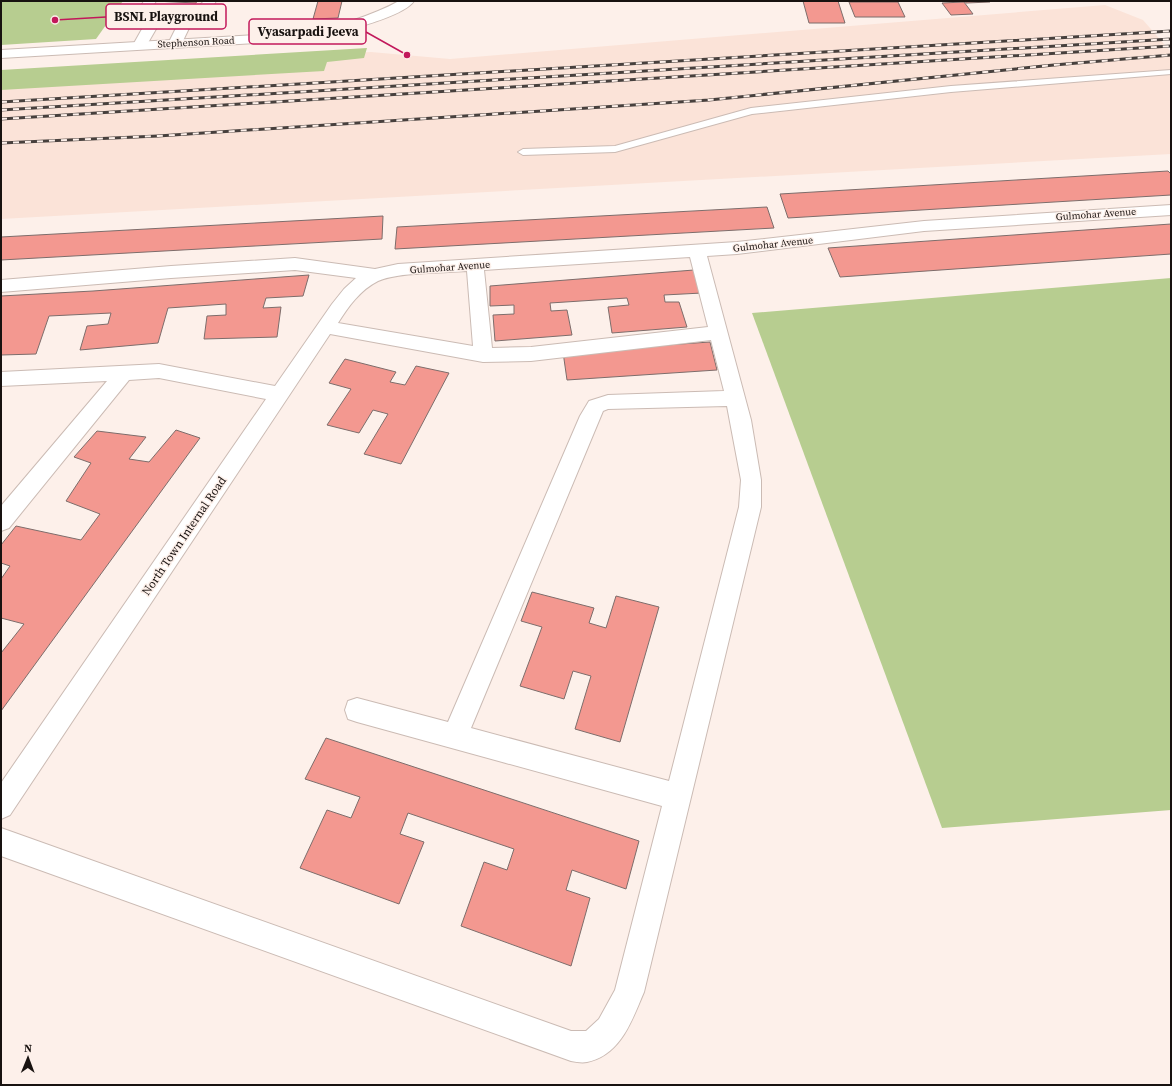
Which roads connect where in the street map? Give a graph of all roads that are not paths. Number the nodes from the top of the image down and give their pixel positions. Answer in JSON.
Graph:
{"nodes":[{"id":1,"x":150,"y":1,"type":"edge"},
{"id":2,"x":210,"y":1,"type":"edge"},
{"id":3,"x":408,"y":1,"type":"edge"},
{"id":4,"x":144,"y":20,"type":"junction"},
{"id":5,"x":190,"y":20,"type":"junction"},
{"id":6,"x":177,"y":38,"type":"junction"},
{"id":7,"x":144,"y":39,"type":"junction"},
{"id":8,"x":1,"y":54,"type":"edge"},
{"id":9,"x":1171,"y":72,"type":"edge"},
{"id":10,"x":523,"y":152,"type":"dead end"},
{"id":11,"x":1171,"y":210,"type":"edge"},
{"id":12,"x":697,"y":251,"type":"junction"},
{"id":13,"x":475,"y":265,"type":"junction"},
{"id":14,"x":375,"y":275,"type":"junction"},
{"id":15,"x":1,"y":286,"type":"edge"},
{"id":16,"x":325,"y":327,"type":"junction"},
{"id":17,"x":719,"y":332,"type":"junction"},
{"id":18,"x":483,"y":355,"type":"junction"},
{"id":19,"x":124,"y":373,"type":"junction"},
{"id":20,"x":1,"y":379,"type":"edge"},
{"id":21,"x":280,"y":394,"type":"junction"},
{"id":22,"x":736,"y":398,"type":"junction"},
{"id":23,"x":1,"y":522,"type":"edge"},
{"id":24,"x":357,"y":710,"type":"dead end"},
{"id":25,"x":455,"y":736,"type":"junction"},
{"id":26,"x":678,"y":796,"type":"junction"},
{"id":27,"x":1,"y":806,"type":"edge"},
{"id":28,"x":1,"y":842,"type":"edge"}],
"edges":[{"from":1,"to":4,"type":"street"},
{"from":2,"to":5,"type":"street"},
{"from":3,"to":6,"type":"street","name":"Stephenson Road"},
{"from":4,"to":5,"type":"street"},
{"from":4,"to":7,"type":"street"},
{"from":5,"to":6,"type":"street"},
{"from":6,"to":7,"type":"street","name":"Stephenson Road"},
{"from":7,"to":8,"type":"street","name":"Stephenson Road"},
{"from":9,"to":10,"type":"lane"},
{"from":11,"to":12,"type":"street","name":"Gulmohar Avenue"},
{"from":12,"to":13,"type":"street","name":"Gulmohar Avenue"},
{"from":12,"to":17,"type":"street"},
{"from":13,"to":14,"type":"street","name":"Gulmohar Avenue"},
{"from":13,"to":18,"type":"street"},
{"from":14,"to":15,"type":"street"},
{"from":14,"to":16,"type":"street","name":"North Town Internal Road"},
{"from":16,"to":18,"type":"street"},
{"from":16,"to":21,"type":"street","name":"North Town Internal Road"},
{"from":17,"to":18,"type":"street"},
{"from":17,"to":22,"type":"street"},
{"from":19,"to":20,"type":"street"},
{"from":19,"to":21,"type":"street"},
{"from":19,"to":23,"type":"street"},
{"from":21,"to":27,"type":"street","name":"North Town Internal Road"},
{"from":22,"to":25,"type":"street"},
{"from":22,"to":26,"type":"street"},
{"from":24,"to":25,"type":"street"},
{"from":25,"to":26,"type":"street"},
{"from":26,"to":28,"type":"street"}]}
